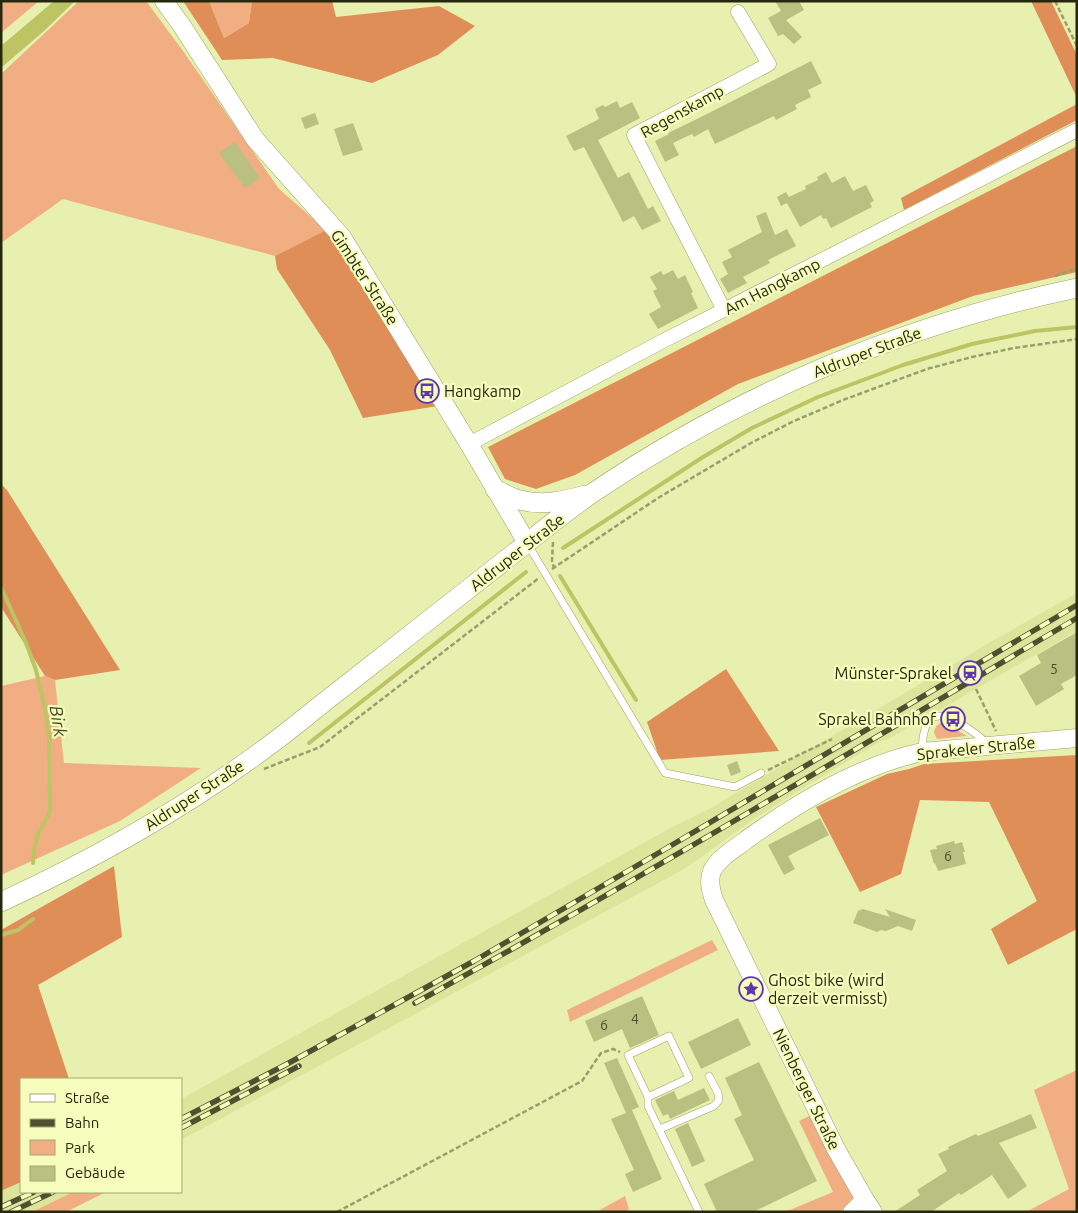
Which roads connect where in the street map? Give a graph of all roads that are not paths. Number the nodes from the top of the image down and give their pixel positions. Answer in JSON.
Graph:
{"nodes":[{"id":1,"x":164,"y":1,"type":"edge"},
{"id":2,"x":738,"y":12,"type":"dead end"},
{"id":3,"x":1077,"y":130,"type":"edge"},
{"id":4,"x":1077,"y":288,"type":"edge"},
{"id":5,"x":724,"y":310,"type":"junction"},
{"id":6,"x":469,"y":444,"type":"junction"},
{"id":7,"x":495,"y":489,"type":"junction"},
{"id":8,"x":592,"y":494,"type":"junction"},
{"id":9,"x":526,"y":544,"type":"junction"},
{"id":10,"x":1077,"y":738,"type":"edge"},
{"id":11,"x":995,"y":745,"type":"junction"},
{"id":12,"x":922,"y":752,"type":"junction"},
{"id":13,"x":761,"y":773,"type":"road end"},
{"id":14,"x":772,"y":821,"type":"joint"},
{"id":15,"x":1,"y":902,"type":"edge"},
{"id":16,"x":709,"y":1076,"type":"dead end"},
{"id":17,"x":648,"y":1097,"type":"junction"},
{"id":18,"x":660,"y":1130,"type":"junction"},
{"id":19,"x":868,"y":1205,"type":"edge"},
{"id":20,"x":699,"y":1212,"type":"edge"},
{"id":21,"x":850,"y":1212,"type":"edge"}],
"edges":[{"from":1,"to":6,"type":"street","name":"Gimbter Straße"},
{"from":2,"to":5,"type":"street","name":"Regenskamp"},
{"from":3,"to":5,"type":"street","name":"Am Hangkamp"},
{"from":4,"to":8,"type":"main road","name":"Aldruper Straße"},
{"from":5,"to":6,"type":"street","name":"Am Hangkamp"},
{"from":6,"to":7,"type":"street","name":"Gimbter Straße"},
{"from":7,"to":8,"type":"main road"},
{"from":7,"to":9,"type":"street","name":"Gimbter Straße"},
{"from":8,"to":9,"type":"main road","name":"Aldruper Straße"},
{"from":9,"to":13,"type":"lane"},
{"from":9,"to":15,"type":"main road","name":"Aldruper Straße"},
{"from":10,"to":11,"type":"street","name":"Sprakeler Straße"},
{"from":11,"to":12,"type":"street","name":"Sprakeler Straße"},
{"from":11,"to":12,"type":"lane"},
{"from":12,"to":14,"type":"street","name":"Sprakeler Straße"},
{"from":14,"to":19,"type":"street","name":"Nienberger Straße"},
{"from":16,"to":18,"type":"lane"},
{"from":17,"to":17,"type":"lane"},
{"from":17,"to":18,"type":"lane"},
{"from":18,"to":20,"type":"lane"},
{"from":19,"to":21,"type":"street"}]}
